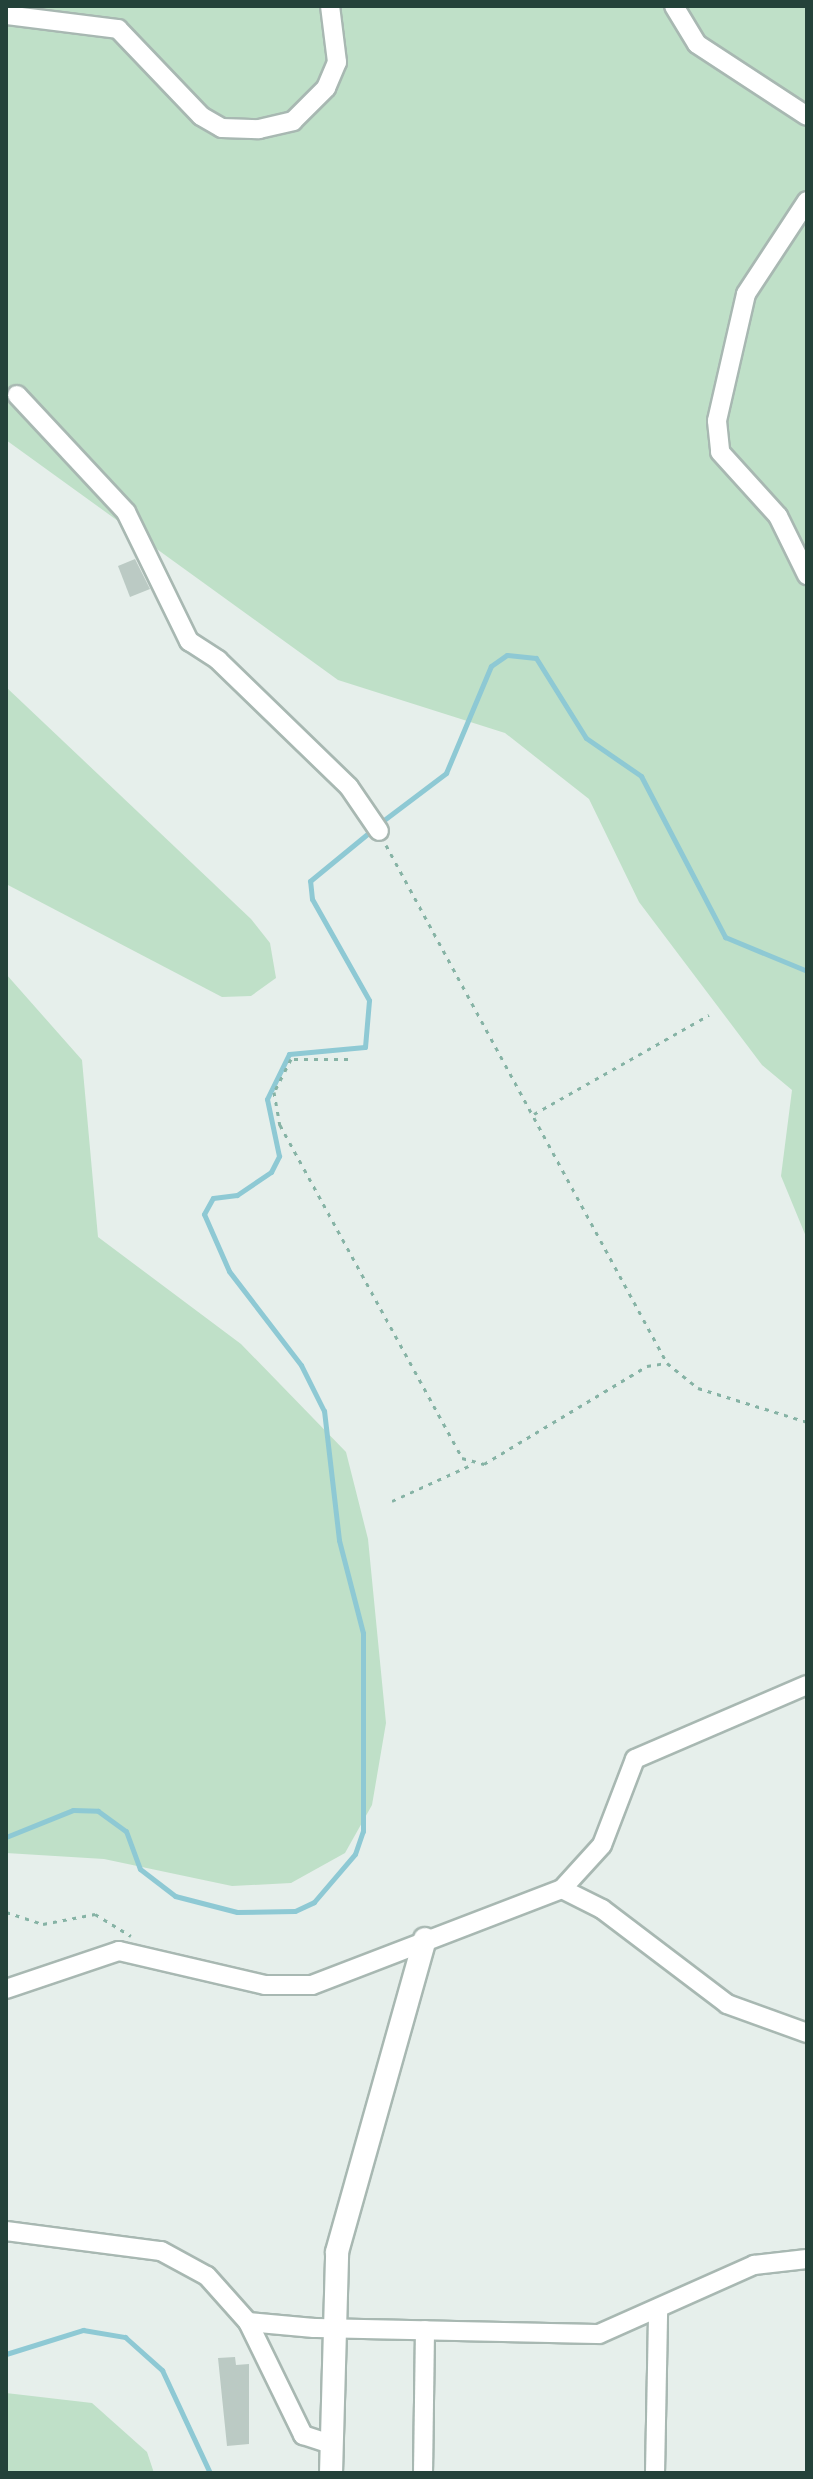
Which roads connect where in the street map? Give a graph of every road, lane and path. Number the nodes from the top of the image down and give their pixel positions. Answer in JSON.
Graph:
{"nodes":[{"id":1,"x":330,"y":6,"type":"edge"},
{"id":2,"x":674,"y":6,"type":"edge"},
{"id":3,"x":6,"y":15,"type":"edge"},
{"id":4,"x":807,"y":116,"type":"edge"},
{"id":5,"x":807,"y":201,"type":"edge"},
{"id":6,"x":17,"y":395,"type":"dead end"},
{"id":7,"x":807,"y":575,"type":"edge"},
{"id":8,"x":376,"y":828,"type":"joint"},
{"id":9,"x":709,"y":1015,"type":"dead end"},
{"id":10,"x":348,"y":1059,"type":"dead end"},
{"id":11,"x":534,"y":1114,"type":"junction"},
{"id":12,"x":667,"y":1363,"type":"junction"},
{"id":13,"x":807,"y":1422,"type":"edge"},
{"id":14,"x":471,"y":1465,"type":"junction"},
{"id":15,"x":392,"y":1501,"type":"dead end"},
{"id":16,"x":807,"y":1685,"type":"edge"},
{"id":17,"x":562,"y":1889,"type":"junction"},
{"id":18,"x":6,"y":1912,"type":"edge"},
{"id":19,"x":425,"y":1939,"type":"junction"},
{"id":20,"x":135,"y":1951,"type":"junction"},
{"id":21,"x":6,"y":1989,"type":"edge"},
{"id":22,"x":807,"y":2033,"type":"edge"},
{"id":23,"x":6,"y":2231,"type":"edge"},
{"id":24,"x":807,"y":2259,"type":"edge"},
{"id":25,"x":658,"y":2313,"type":"junction"},
{"id":26,"x":248,"y":2322,"type":"junction"},
{"id":27,"x":334,"y":2327,"type":"junction"},
{"id":28,"x":425,"y":2330,"type":"junction"},
{"id":29,"x":331,"y":2444,"type":"junction"},
{"id":30,"x":331,"y":2473,"type":"edge"},
{"id":31,"x":423,"y":2473,"type":"edge"},
{"id":32,"x":655,"y":2473,"type":"edge"}],
"edges":[{"from":1,"to":3,"type":"street"},
{"from":2,"to":4,"type":"street"},
{"from":5,"to":7,"type":"street"},
{"from":6,"to":8,"type":"street"},
{"from":8,"to":11,"type":"path"},
{"from":9,"to":11,"type":"path"},
{"from":10,"to":14,"type":"path"},
{"from":11,"to":12,"type":"path"},
{"from":12,"to":13,"type":"path"},
{"from":12,"to":14,"type":"path"},
{"from":14,"to":15,"type":"path"},
{"from":16,"to":17,"type":"street"},
{"from":17,"to":19,"type":"street"},
{"from":17,"to":22,"type":"street"},
{"from":18,"to":20,"type":"path"},
{"from":19,"to":20,"type":"street"},
{"from":19,"to":27,"type":"street"},
{"from":20,"to":21,"type":"street"},
{"from":23,"to":26,"type":"street"},
{"from":24,"to":25,"type":"street"},
{"from":25,"to":28,"type":"street"},
{"from":25,"to":32,"type":"street"},
{"from":26,"to":27,"type":"street"},
{"from":26,"to":29,"type":"street"},
{"from":27,"to":28,"type":"street"},
{"from":27,"to":29,"type":"street"},
{"from":28,"to":31,"type":"street"},
{"from":29,"to":30,"type":"street"}]}
